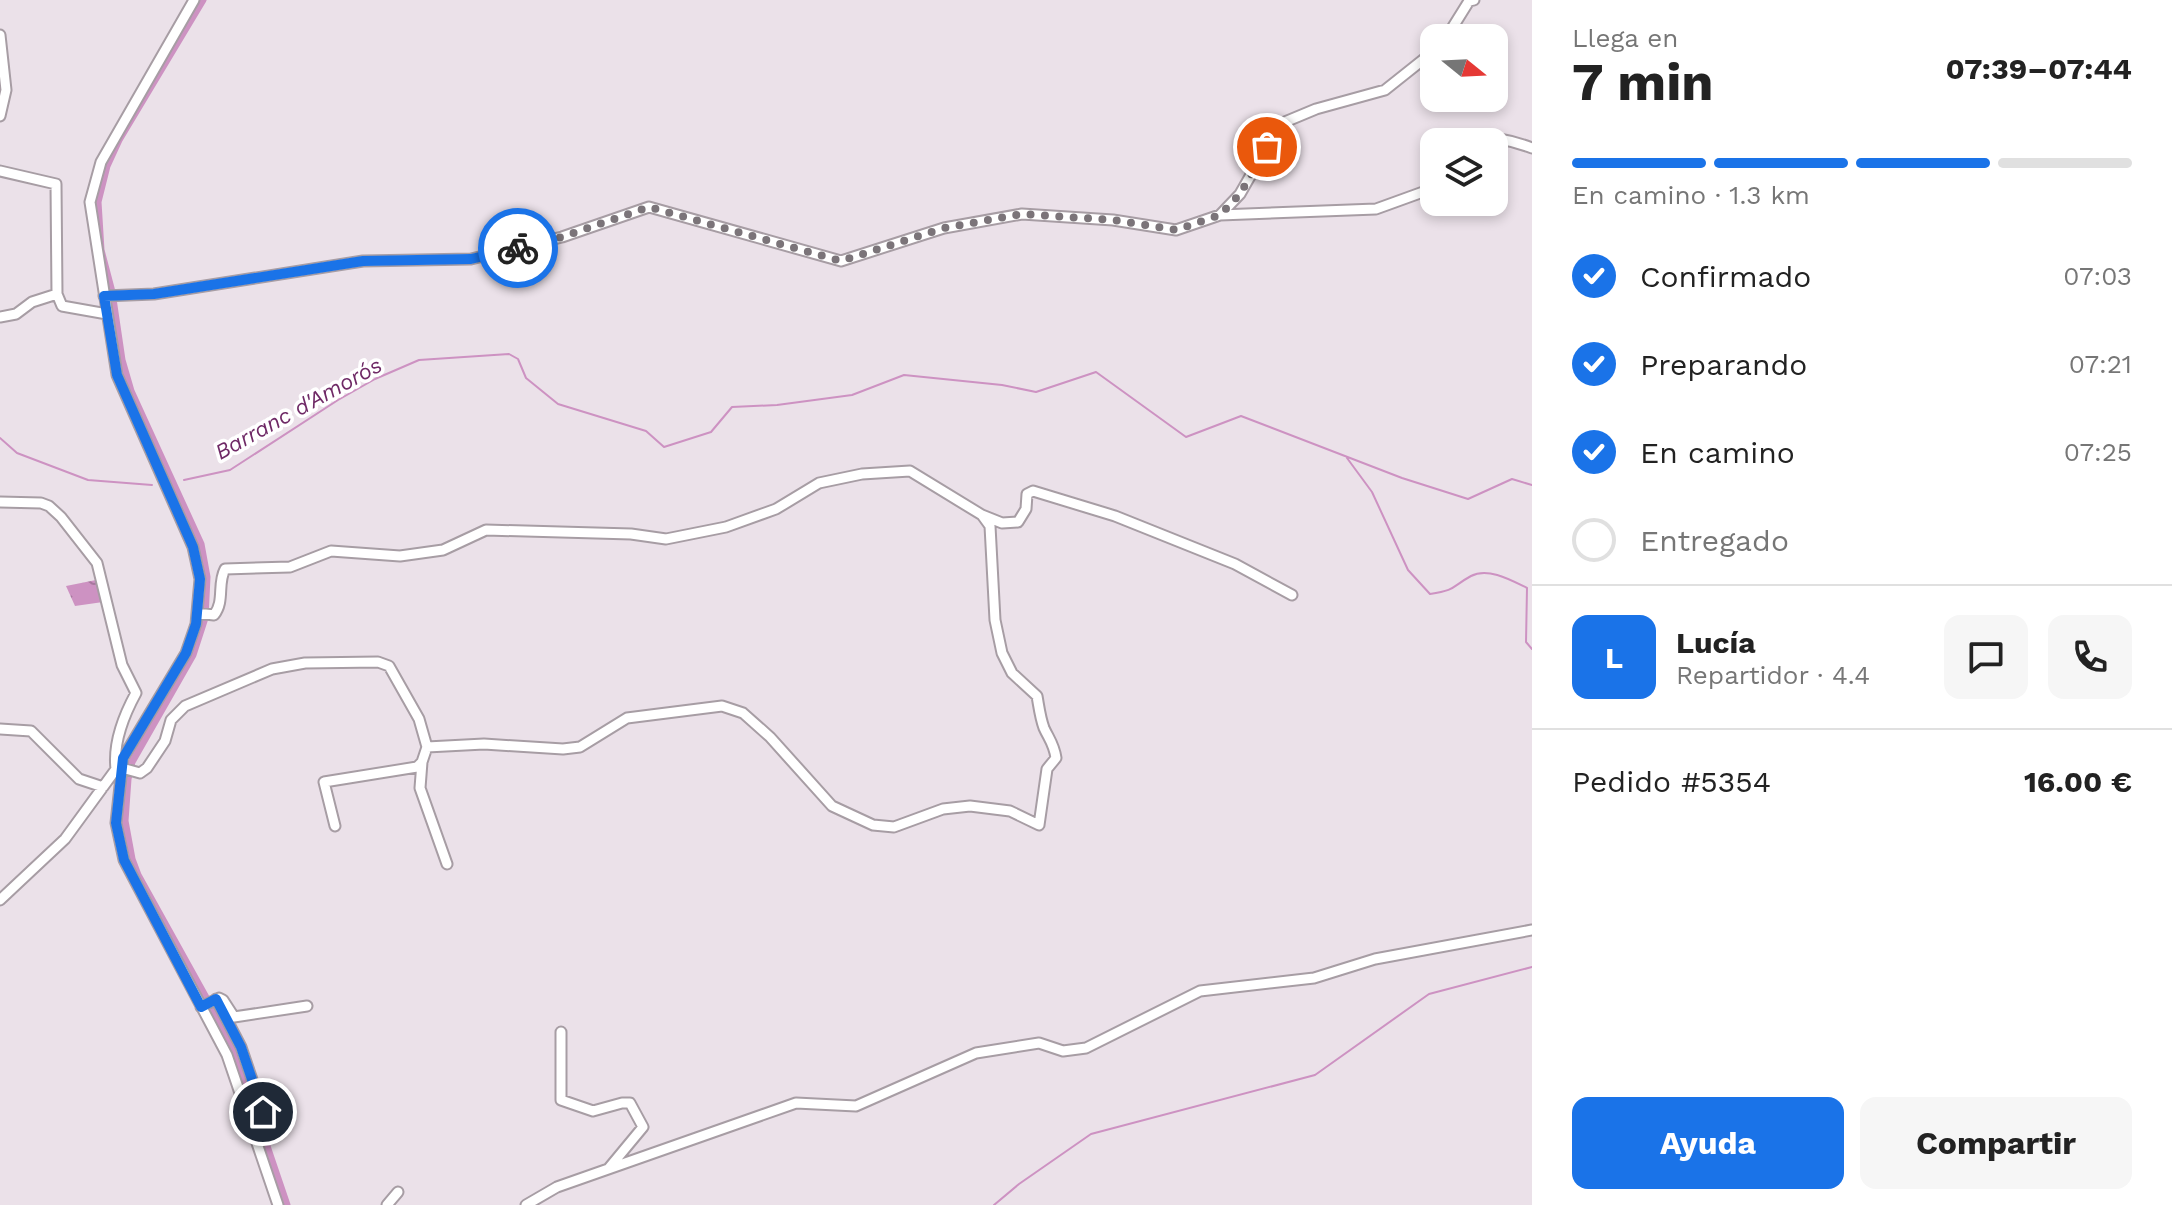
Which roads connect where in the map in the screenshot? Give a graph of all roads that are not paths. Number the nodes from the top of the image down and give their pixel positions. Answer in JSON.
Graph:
{"nodes":[{"id":1,"x":194,"y":0,"type":"edge"},
{"id":2,"x":1474,"y":0,"type":"edge"},
{"id":3,"x":1455,"y":24,"type":"edge"},
{"id":4,"x":0,"y":35,"type":"edge"},
{"id":5,"x":1420,"y":62,"type":"edge"},
{"id":6,"x":0,"y":116,"type":"edge"},
{"id":7,"x":1508,"y":140,"type":"edge"},
{"id":8,"x":1532,"y":148,"type":"edge"},
{"id":9,"x":0,"y":171,"type":"edge"},
{"id":10,"x":1420,"y":193,"type":"edge"},
{"id":11,"x":1220,"y":215,"type":"junction"},
{"id":12,"x":57,"y":294,"type":"junction"},
{"id":13,"x":104,"y":296,"type":"junction"},
{"id":14,"x":107,"y":314,"type":"junction"},
{"id":15,"x":0,"y":317,"type":"edge"},
{"id":16,"x":0,"y":502,"type":"edge"},
{"id":17,"x":982,"y":515,"type":"junction"},
{"id":18,"x":1292,"y":595,"type":"dead end"},
{"id":19,"x":197,"y":613,"type":"junction"},
{"id":20,"x":0,"y":729,"type":"edge"},
{"id":21,"x":427,"y":747,"type":"junction"},
{"id":22,"x":422,"y":762,"type":"junction"},
{"id":23,"x":120,"y":765,"type":"junction"},
{"id":24,"x":103,"y":787,"type":"junction"},
{"id":25,"x":335,"y":826,"type":"dead end"},
{"id":26,"x":447,"y":864,"type":"dead end"},
{"id":27,"x":0,"y":900,"type":"edge"},
{"id":28,"x":1532,"y":930,"type":"edge"},
{"id":29,"x":215,"y":999,"type":"junction"},
{"id":30,"x":307,"y":1006,"type":"dead end"},
{"id":31,"x":201,"y":1007,"type":"junction"},
{"id":32,"x":561,"y":1032,"type":"dead end"},
{"id":33,"x":263,"y":1112,"type":"dead end"},
{"id":34,"x":608,"y":1168,"type":"junction"},
{"id":35,"x":398,"y":1192,"type":"dead end"},
{"id":36,"x":278,"y":1205,"type":"edge"},
{"id":37,"x":387,"y":1205,"type":"edge"},
{"id":38,"x":526,"y":1205,"type":"edge"}],
"edges":[{"from":1,"to":13,"type":"street"},
{"from":2,"to":3,"type":"street"},
{"from":4,"to":6,"type":"street"},
{"from":5,"to":11,"type":"street"},
{"from":7,"to":8,"type":"street"},
{"from":9,"to":12,"type":"street"},
{"from":10,"to":11,"type":"street"},
{"from":11,"to":13,"type":"street"},
{"from":12,"to":14,"type":"street"},
{"from":12,"to":15,"type":"street"},
{"from":13,"to":14,"type":"street"},
{"from":14,"to":19,"type":"street"},
{"from":16,"to":23,"type":"street"},
{"from":17,"to":18,"type":"street"},
{"from":17,"to":19,"type":"street"},
{"from":17,"to":21,"type":"street"},
{"from":19,"to":23,"type":"street"},
{"from":20,"to":24,"type":"street"},
{"from":21,"to":22,"type":"street"},
{"from":21,"to":23,"type":"street"},
{"from":22,"to":25,"type":"street"},
{"from":22,"to":26,"type":"street"},
{"from":23,"to":24,"type":"street"},
{"from":23,"to":31,"type":"street"},
{"from":24,"to":27,"type":"street"},
{"from":28,"to":34,"type":"street"},
{"from":29,"to":30,"type":"street"},
{"from":29,"to":31,"type":"street"},
{"from":29,"to":33,"type":"street"},
{"from":31,"to":36,"type":"street"},
{"from":32,"to":34,"type":"street"},
{"from":34,"to":38,"type":"street"},
{"from":35,"to":37,"type":"street"}]}
